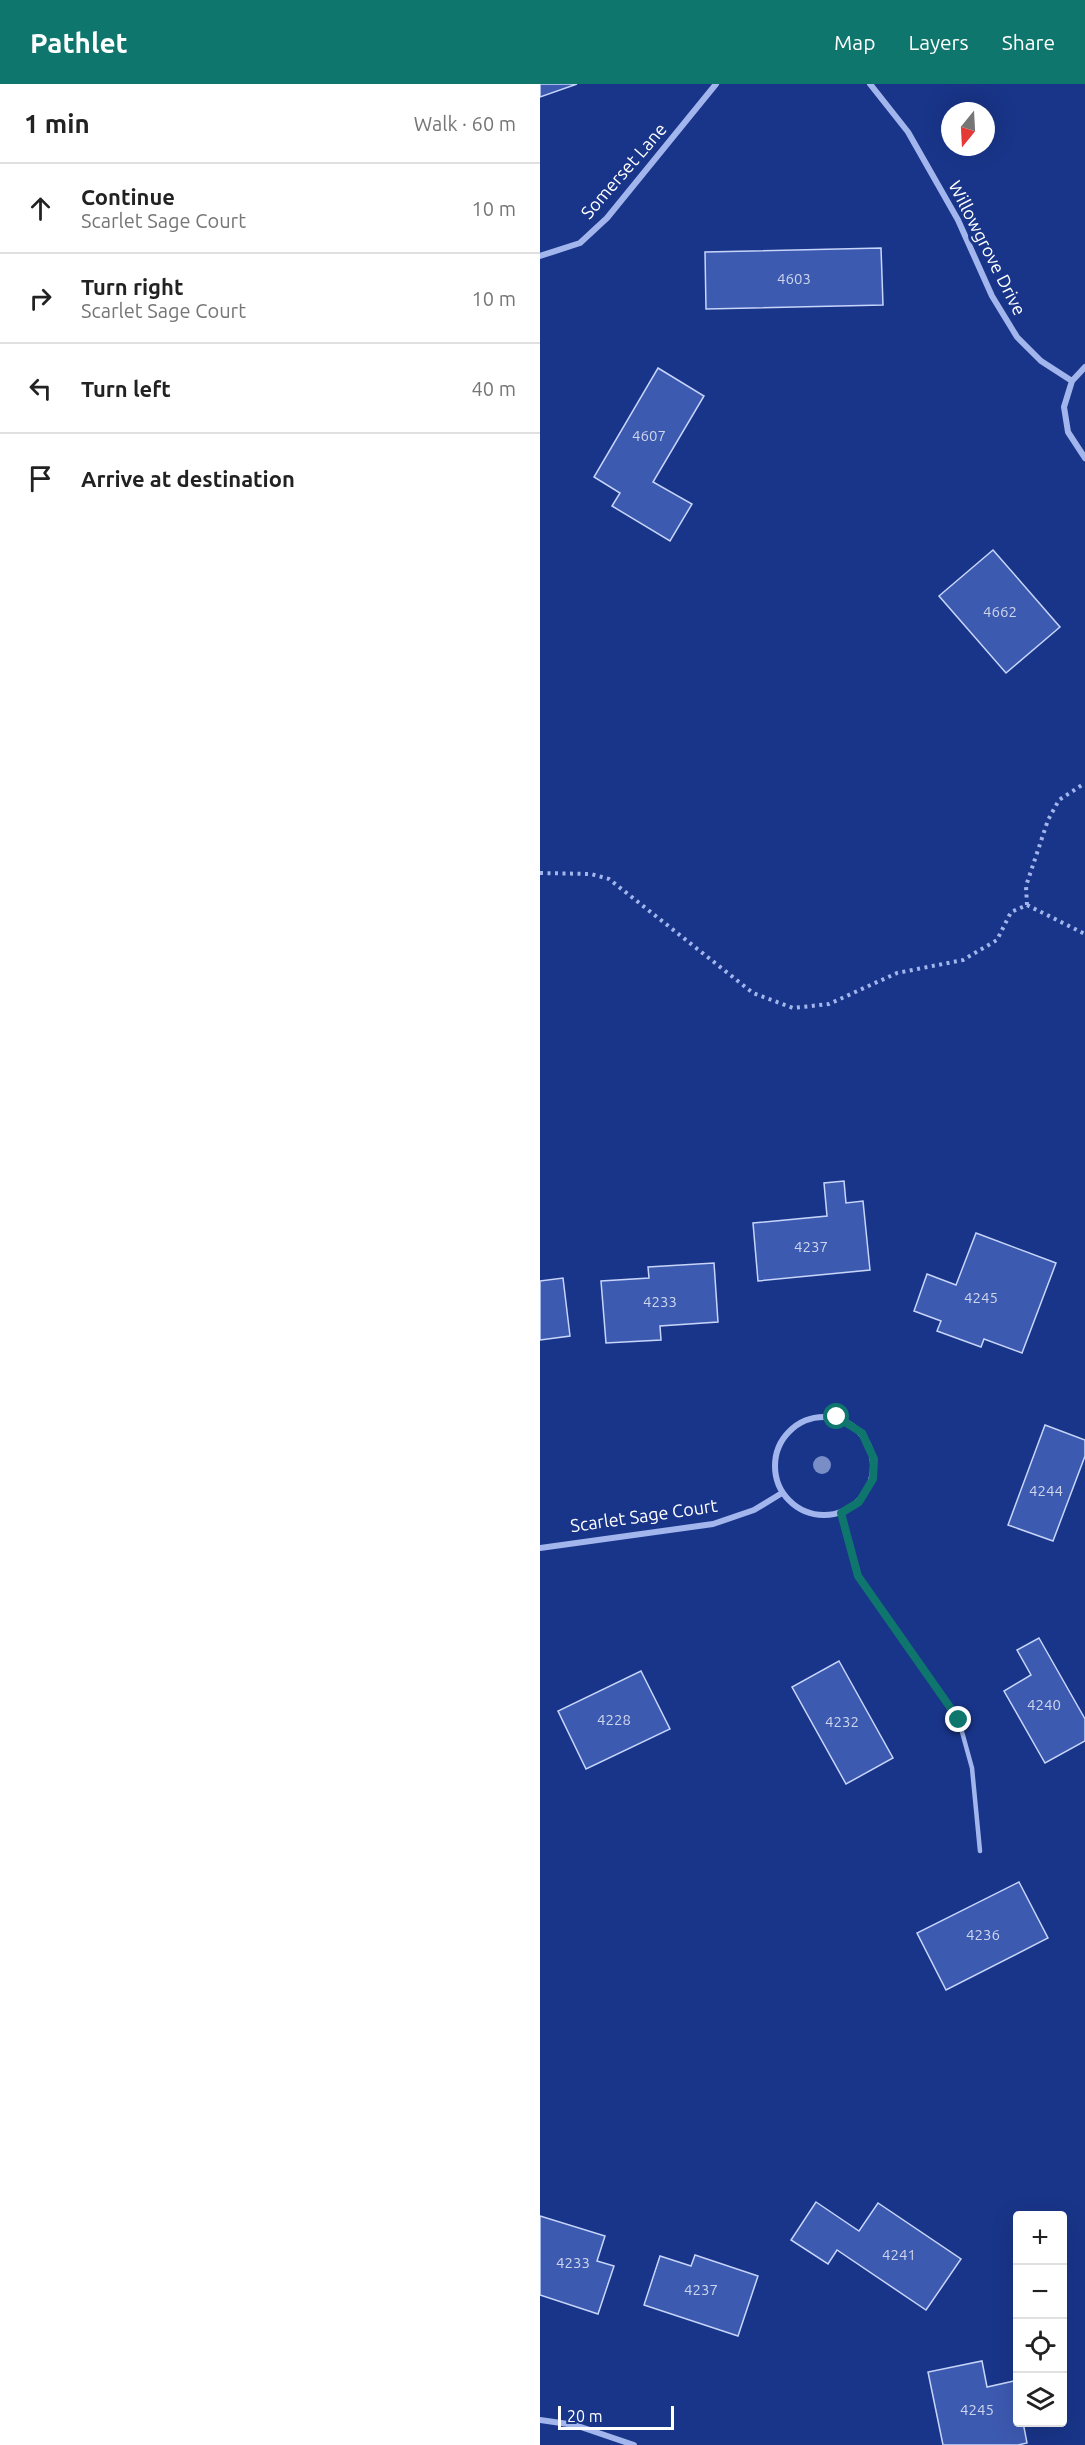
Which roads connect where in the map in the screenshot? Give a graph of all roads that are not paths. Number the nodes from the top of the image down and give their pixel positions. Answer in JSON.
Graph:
{"nodes":[{"id":1,"x":716,"y":84,"type":"edge"},
{"id":2,"x":870,"y":84,"type":"edge"},
{"id":3,"x":540,"y":256,"type":"edge"},
{"id":4,"x":1085,"y":367,"type":"edge"},
{"id":5,"x":1072,"y":381,"type":"junction"},
{"id":6,"x":1085,"y":458,"type":"edge"},
{"id":7,"x":782,"y":1493,"type":"junction"},
{"id":8,"x":841,"y":1513,"type":"junction"},
{"id":9,"x":540,"y":1548,"type":"edge"},
{"id":10,"x":980,"y":1851,"type":"dead end"},
{"id":11,"x":540,"y":2420,"type":"edge"},
{"id":12,"x":634,"y":2445,"type":"edge"}],
"edges":[{"from":1,"to":3,"type":"street","name":"Somerset Lane"},
{"from":2,"to":5,"type":"street","name":"Willowgrove Drive"},
{"from":4,"to":5,"type":"street"},
{"from":5,"to":6,"type":"street"},
{"from":7,"to":8,"type":"street"},
{"from":7,"to":8,"type":"street"},
{"from":7,"to":9,"type":"street","name":"Scarlet Sage Court"},
{"from":8,"to":10,"type":"lane"},
{"from":11,"to":12,"type":"street"}]}
